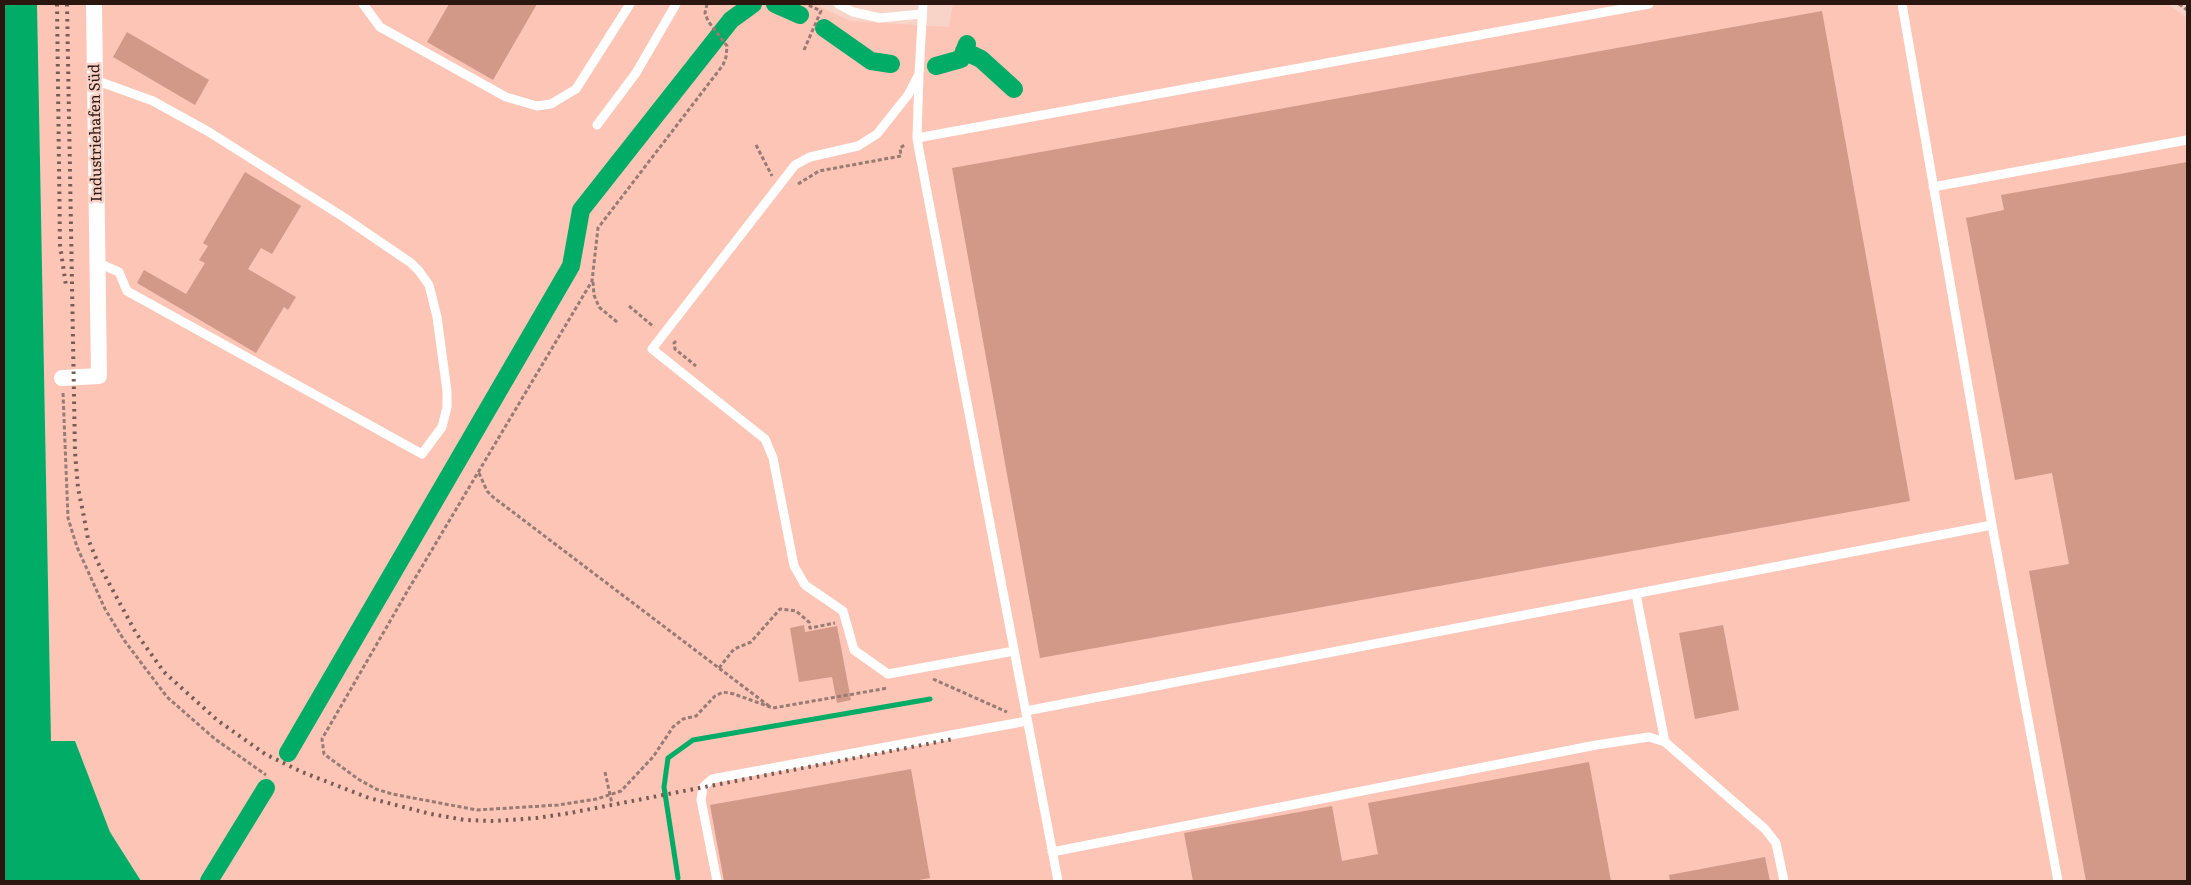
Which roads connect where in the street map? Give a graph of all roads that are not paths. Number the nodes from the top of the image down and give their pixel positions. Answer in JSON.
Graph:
{"nodes":[{"id":1,"x":94,"y":4,"type":"edge"},
{"id":2,"x":363,"y":4,"type":"edge"},
{"id":3,"x":630,"y":4,"type":"edge"},
{"id":4,"x":676,"y":4,"type":"edge"},
{"id":5,"x":838,"y":4,"type":"edge"},
{"id":6,"x":923,"y":4,"type":"edge"},
{"id":7,"x":1649,"y":4,"type":"edge"},
{"id":8,"x":1902,"y":4,"type":"edge"},
{"id":9,"x":921,"y":14,"type":"junction"},
{"id":10,"x":918,"y":74,"type":"junction"},
{"id":11,"x":95,"y":80,"type":"junction"},
{"id":12,"x":597,"y":125,"type":"dead end"},
{"id":13,"x":917,"y":138,"type":"junction"},
{"id":14,"x":2187,"y":140,"type":"edge"},
{"id":15,"x":1933,"y":187,"type":"junction"},
{"id":16,"x":98,"y":263,"type":"junction"},
{"id":17,"x":62,"y":378,"type":"road end"},
{"id":18,"x":1992,"y":525,"type":"junction"},
{"id":19,"x":1636,"y":594,"type":"junction"},
{"id":20,"x":1014,"y":651,"type":"junction"},
{"id":21,"x":1027,"y":716,"type":"junction"},
{"id":22,"x":1665,"y":742,"type":"junction"},
{"id":23,"x":1052,"y":852,"type":"junction"},
{"id":24,"x":717,"y":881,"type":"edge"},
{"id":25,"x":1058,"y":881,"type":"edge"},
{"id":26,"x":1784,"y":881,"type":"edge"},
{"id":27,"x":2058,"y":881,"type":"edge"}],
"edges":[{"from":1,"to":11,"type":"street","name":"Industriehafen Süd"},
{"from":2,"to":3,"type":"lane"},
{"from":4,"to":12,"type":"lane"},
{"from":5,"to":9,"type":"lane"},
{"from":6,"to":9,"type":"lane"},
{"from":7,"to":13,"type":"lane"},
{"from":8,"to":15,"type":"lane"},
{"from":9,"to":10,"type":"lane"},
{"from":10,"to":13,"type":"lane"},
{"from":10,"to":20,"type":"lane"},
{"from":11,"to":16,"type":"street","name":"Industriehafen Süd"},
{"from":11,"to":16,"type":"lane"},
{"from":13,"to":20,"type":"lane"},
{"from":14,"to":15,"type":"lane"},
{"from":15,"to":18,"type":"lane"},
{"from":16,"to":17,"type":"street","name":"Industriehafen Süd"},
{"from":18,"to":19,"type":"lane"},
{"from":18,"to":27,"type":"lane"},
{"from":19,"to":21,"type":"lane"},
{"from":19,"to":22,"type":"lane"},
{"from":20,"to":21,"type":"lane"},
{"from":21,"to":23,"type":"lane"},
{"from":21,"to":24,"type":"lane"},
{"from":22,"to":23,"type":"lane"},
{"from":22,"to":26,"type":"lane"},
{"from":23,"to":25,"type":"lane"}]}
